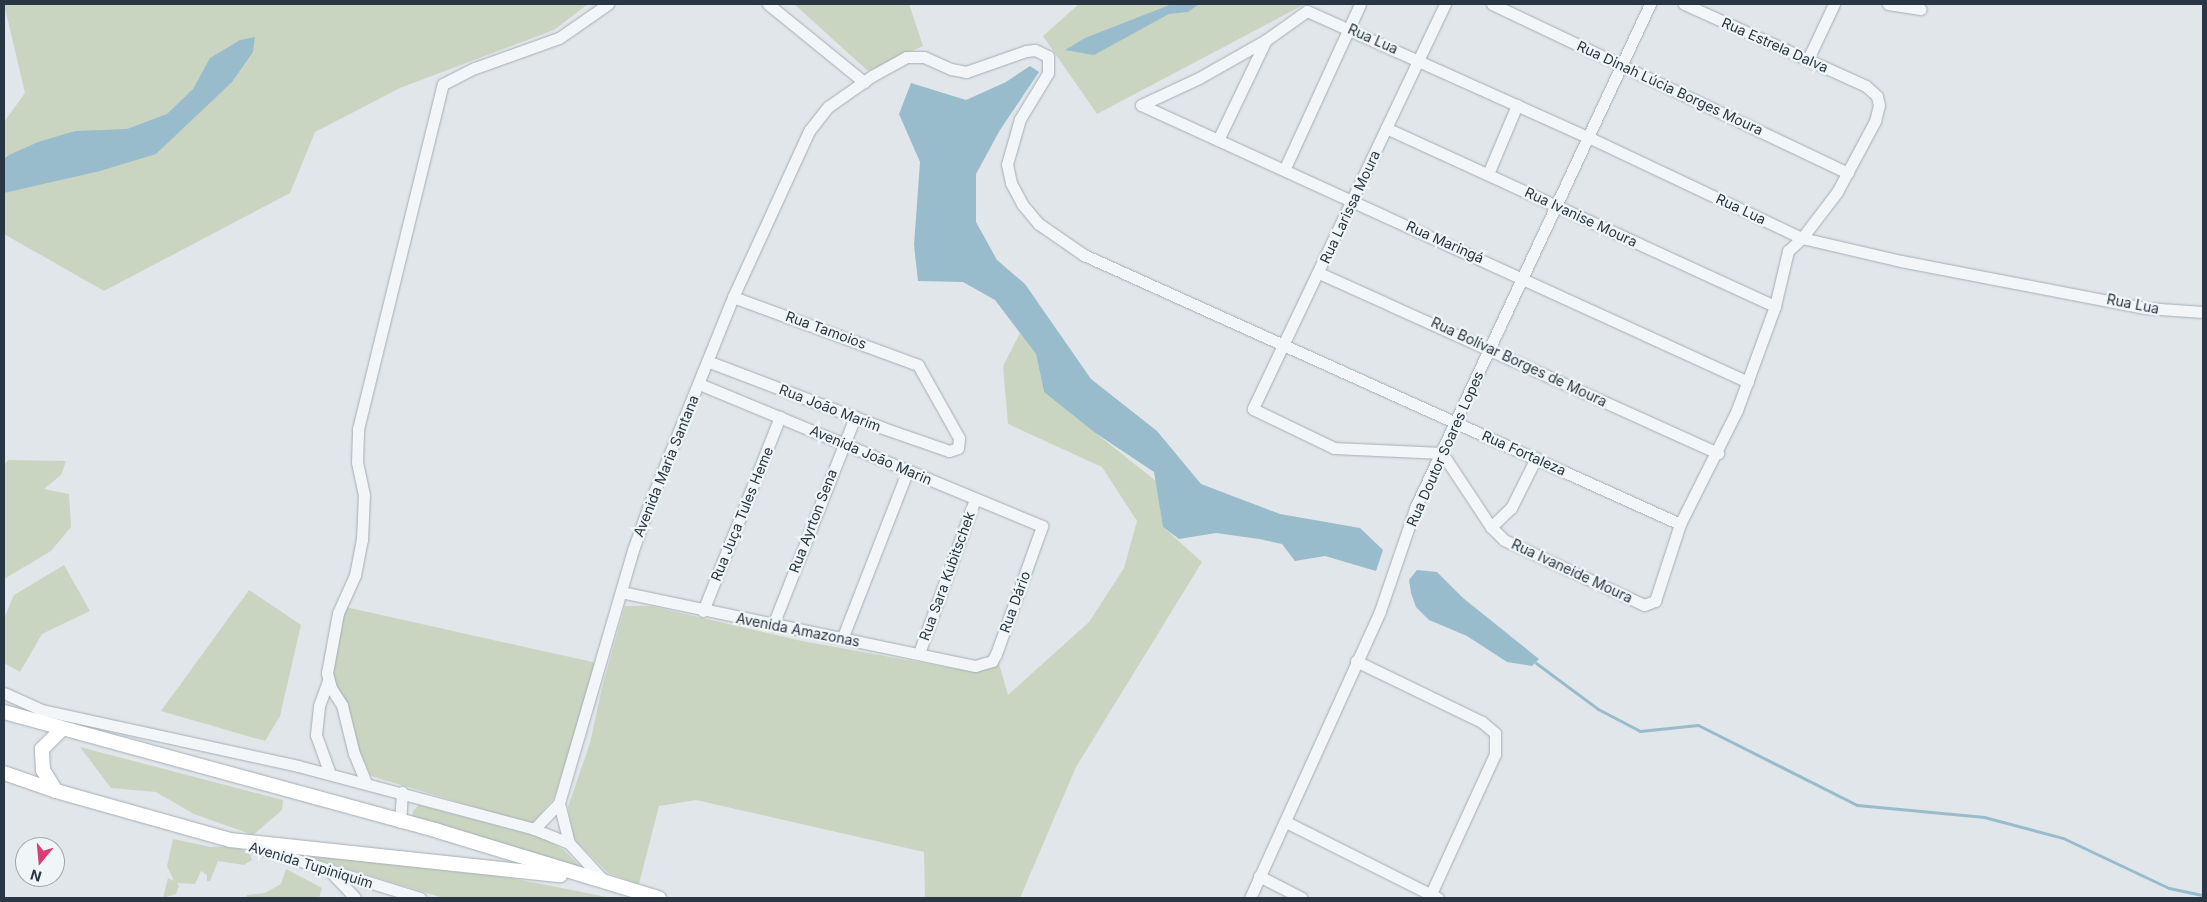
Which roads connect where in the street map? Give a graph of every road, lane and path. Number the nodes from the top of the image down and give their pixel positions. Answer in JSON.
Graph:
{"nodes":[{"id":1,"x":608,"y":4,"type":"edge"},
{"id":2,"x":768,"y":4,"type":"edge"},
{"id":3,"x":1360,"y":4,"type":"edge"},
{"id":4,"x":1445,"y":4,"type":"edge"},
{"id":5,"x":1492,"y":4,"type":"edge"},
{"id":6,"x":1650,"y":4,"type":"edge"},
{"id":7,"x":1684,"y":4,"type":"edge"},
{"id":8,"x":1834,"y":4,"type":"edge"},
{"id":9,"x":1888,"y":4,"type":"edge"},
{"id":10,"x":1921,"y":9,"type":"dead end"},
{"id":11,"x":1348,"y":28,"type":"junction"},
{"id":12,"x":1266,"y":40,"type":"junction"},
{"id":13,"x":1419,"y":59,"type":"junction"},
{"id":14,"x":1808,"y":59,"type":"junction"},
{"id":15,"x":1621,"y":65,"type":"junction"},
{"id":16,"x":868,"y":79,"type":"junction"},
{"id":17,"x":1517,"y":105,"type":"junction"},
{"id":18,"x":1386,"y":128,"type":"junction"},
{"id":19,"x":1588,"y":137,"type":"junction"},
{"id":20,"x":1218,"y":140,"type":"junction"},
{"id":21,"x":1285,"y":168,"type":"junction"},
{"id":22,"x":1848,"y":173,"type":"junction"},
{"id":23,"x":1488,"y":174,"type":"junction"},
{"id":24,"x":1353,"y":200,"type":"junction"},
{"id":25,"x":1555,"y":205,"type":"junction"},
{"id":26,"x":1802,"y":238,"type":"junction"},
{"id":27,"x":1319,"y":273,"type":"junction"},
{"id":28,"x":1522,"y":277,"type":"junction"},
{"id":29,"x":733,"y":297,"type":"junction"},
{"id":30,"x":1775,"y":306,"type":"junction"},
{"id":31,"x":2203,"y":312,"type":"edge"},
{"id":32,"x":1286,"y":344,"type":"junction"},
{"id":33,"x":1491,"y":349,"type":"junction"},
{"id":34,"x":707,"y":361,"type":"junction"},
{"id":35,"x":1748,"y":382,"type":"junction"},
{"id":36,"x":699,"y":384,"type":"junction"},
{"id":37,"x":780,"y":417,"type":"junction"},
{"id":38,"x":855,"y":417,"type":"junction"},
{"id":39,"x":1457,"y":423,"type":"junction"},
{"id":40,"x":844,"y":443,"type":"junction"},
{"id":41,"x":955,"y":451,"type":"joint"},
{"id":42,"x":1442,"y":453,"type":"junction"},
{"id":43,"x":1718,"y":453,"type":"junction"},
{"id":44,"x":1536,"y":458,"type":"junction"},
{"id":45,"x":908,"y":470,"type":"junction"},
{"id":46,"x":975,"y":499,"type":"junction"},
{"id":47,"x":1680,"y":524,"type":"junction"},
{"id":48,"x":1042,"y":526,"type":"joint"},
{"id":49,"x":1491,"y":527,"type":"junction"},
{"id":50,"x":621,"y":592,"type":"junction"},
{"id":51,"x":704,"y":611,"type":"junction"},
{"id":52,"x":773,"y":625,"type":"junction"},
{"id":53,"x":842,"y":639,"type":"junction"},
{"id":54,"x":919,"y":653,"type":"junction"},
{"id":55,"x":1356,"y":661,"type":"junction"},
{"id":56,"x":975,"y":666,"type":"joint"},
{"id":57,"x":328,"y":681,"type":"junction"},
{"id":58,"x":4,"y":692,"type":"edge"},
{"id":59,"x":4,"y":712,"type":"edge"},
{"id":60,"x":62,"y":729,"type":"junction"},
{"id":61,"x":4,"y":773,"type":"edge"},
{"id":62,"x":330,"y":774,"type":"junction"},
{"id":63,"x":366,"y":783,"type":"junction"},
{"id":64,"x":56,"y":792,"type":"junction"},
{"id":65,"x":402,"y":792,"type":"junction"},
{"id":66,"x":559,"y":803,"type":"junction"},
{"id":67,"x":400,"y":822,"type":"junction"},
{"id":68,"x":1286,"y":822,"type":"junction"},
{"id":69,"x":534,"y":829,"type":"junction"},
{"id":70,"x":230,"y":840,"type":"junction"},
{"id":71,"x":569,"y":843,"type":"junction"},
{"id":72,"x":330,"y":871,"type":"junction"},
{"id":73,"x":1259,"y":876,"type":"junction"},
{"id":74,"x":600,"y":881,"type":"junction"},
{"id":75,"x":1433,"y":897,"type":"edge"},
{"id":76,"x":354,"y":898,"type":"edge"},
{"id":77,"x":420,"y":898,"type":"edge"},
{"id":78,"x":659,"y":898,"type":"edge"},
{"id":79,"x":1250,"y":898,"type":"edge"},
{"id":80,"x":1302,"y":898,"type":"edge"}],
"edges":[{"from":1,"to":57,"type":"street"},
{"from":2,"to":16,"type":"street"},
{"from":3,"to":11,"type":"street"},
{"from":4,"to":13,"type":"street","name":"Rua Larissa Moura"},
{"from":5,"to":15,"type":"street","name":"Rua Dinah Lúcia Borges Moura"},
{"from":6,"to":15,"type":"street","name":"Rua Doutor Soares Lopes"},
{"from":7,"to":14,"type":"street","name":"Rua Estrela Dalva"},
{"from":8,"to":14,"type":"street"},
{"from":9,"to":10,"type":"street"},
{"from":11,"to":12,"type":"street","name":"Rua Lua"},
{"from":11,"to":13,"type":"street","name":"Rua Lua"},
{"from":11,"to":21,"type":"street"},
{"from":12,"to":20,"type":"street"},
{"from":12,"to":20,"type":"street","name":"Rua Maringá"},
{"from":13,"to":17,"type":"street","name":"Rua Lua"},
{"from":13,"to":18,"type":"street","name":"Rua Larissa Moura"},
{"from":14,"to":22,"type":"street","name":"Rua Estrela Dalva"},
{"from":15,"to":19,"type":"street","name":"Rua Doutor Soares Lopes"},
{"from":15,"to":22,"type":"street","name":"Rua Dinah Lúcia Borges Moura"},
{"from":16,"to":29,"type":"street","name":"Avenida Maria Santana"},
{"from":16,"to":32,"type":"street","name":"Avenida Maria Santana"},
{"from":17,"to":19,"type":"street","name":"Rua Lua"},
{"from":17,"to":23,"type":"street"},
{"from":18,"to":23,"type":"street","name":"Rua Ivanise Moura"},
{"from":18,"to":24,"type":"street","name":"Rua Larissa Moura"},
{"from":19,"to":25,"type":"street","name":"Rua Doutor Soares Lopes"},
{"from":19,"to":26,"type":"street","name":"Rua Lua"},
{"from":20,"to":21,"type":"street","name":"Rua Maringá"},
{"from":21,"to":24,"type":"street","name":"Rua Maringá"},
{"from":22,"to":26,"type":"street"},
{"from":23,"to":25,"type":"street","name":"Rua Ivanise Moura"},
{"from":24,"to":27,"type":"street","name":"Rua Larissa Moura"},
{"from":24,"to":28,"type":"street","name":"Rua Maringá"},
{"from":25,"to":28,"type":"street","name":"Rua Doutor Soares Lopes"},
{"from":25,"to":30,"type":"street","name":"Rua Ivanise Moura"},
{"from":26,"to":30,"type":"street"},
{"from":26,"to":31,"type":"street","name":"Rua Lua"},
{"from":27,"to":32,"type":"street","name":"Rua Larissa Moura"},
{"from":27,"to":33,"type":"street","name":"Rua Bolívar Borges de Moura"},
{"from":28,"to":33,"type":"street","name":"Rua Doutor Soares Lopes"},
{"from":28,"to":35,"type":"street","name":"Rua Maringá"},
{"from":29,"to":34,"type":"street","name":"Avenida Maria Santana"},
{"from":29,"to":41,"type":"street","name":"Rua Tamoios"},
{"from":30,"to":35,"type":"street"},
{"from":32,"to":39,"type":"street","name":"Rua Fortaleza"},
{"from":32,"to":42,"type":"street","name":"Rua Larissa Moura"},
{"from":33,"to":39,"type":"street","name":"Rua Doutor Soares Lopes"},
{"from":33,"to":43,"type":"street","name":"Rua Bolívar Borges de Moura"},
{"from":34,"to":36,"type":"street","name":"Avenida Maria Santana"},
{"from":34,"to":38,"type":"street","name":"Rua João Marim"},
{"from":35,"to":43,"type":"street"},
{"from":36,"to":37,"type":"street","name":"Avenida João Marin"},
{"from":36,"to":50,"type":"street","name":"Avenida Maria Santana"},
{"from":37,"to":40,"type":"street","name":"Avenida João Marin"},
{"from":37,"to":51,"type":"street","name":"Rua Juça Tules Heme"},
{"from":38,"to":40,"type":"street","name":"Rua Ayrton Sena"},
{"from":38,"to":41,"type":"street","name":"Rua João Marim"},
{"from":39,"to":42,"type":"street","name":"Rua Doutor Soares Lopes"},
{"from":39,"to":44,"type":"street","name":"Rua Fortaleza"},
{"from":40,"to":45,"type":"street","name":"Avenida João Marin"},
{"from":40,"to":52,"type":"street","name":"Rua Ayrton Sena"},
{"from":42,"to":49,"type":"street","name":"Rua Ivaneide Moura"},
{"from":42,"to":55,"type":"street","name":"Rua Doutor Soares Lopes"},
{"from":43,"to":47,"type":"street"},
{"from":44,"to":47,"type":"street","name":"Rua Fortaleza"},
{"from":44,"to":49,"type":"street"},
{"from":45,"to":46,"type":"street","name":"Avenida João Marin"},
{"from":45,"to":53,"type":"street"},
{"from":46,"to":48,"type":"street","name":"Avenida João Marin"},
{"from":46,"to":54,"type":"street","name":"Rua Sara Kubitschek"},
{"from":47,"to":49,"type":"street","name":"Rua Ivaneide Moura"},
{"from":48,"to":56,"type":"street","name":"Rua Dário"},
{"from":50,"to":51,"type":"street","name":"Avenida Amazonas"},
{"from":50,"to":66,"type":"street","name":"Avenida Maria Santana"},
{"from":51,"to":52,"type":"street","name":"Avenida Amazonas"},
{"from":52,"to":53,"type":"street","name":"Avenida Amazonas"},
{"from":53,"to":54,"type":"street","name":"Avenida Amazonas"},
{"from":54,"to":56,"type":"street","name":"Avenida Amazonas"},
{"from":55,"to":68,"type":"street","name":"Rua Doutor Soares Lopes"},
{"from":55,"to":75,"type":"street"},
{"from":57,"to":62,"type":"street"},
{"from":57,"to":63,"type":"street"},
{"from":58,"to":62,"type":"street"},
{"from":59,"to":60,"type":"main road"},
{"from":60,"to":64,"type":"main road"},
{"from":60,"to":67,"type":"main road"},
{"from":61,"to":64,"type":"main road"},
{"from":62,"to":63,"type":"street"},
{"from":63,"to":65,"type":"street"},
{"from":64,"to":70,"type":"main road"},
{"from":65,"to":67,"type":"street"},
{"from":65,"to":69,"type":"street"},
{"from":66,"to":69,"type":"street"},
{"from":66,"to":71,"type":"street"},
{"from":67,"to":74,"type":"main road"},
{"from":68,"to":73,"type":"street","name":"Rua Doutor Soares Lopes"},
{"from":68,"to":75,"type":"street"},
{"from":69,"to":71,"type":"street"},
{"from":70,"to":72,"type":"street","name":"Avenida Tupiniquim"},
{"from":70,"to":74,"type":"main road"},
{"from":71,"to":74,"type":"street"},
{"from":72,"to":76,"type":"street"},
{"from":72,"to":77,"type":"street","name":"Avenida Tupiniquim"},
{"from":73,"to":79,"type":"street","name":"Rua Doutor Soares Lopes"},
{"from":73,"to":80,"type":"street"},
{"from":74,"to":78,"type":"main road"}]}
